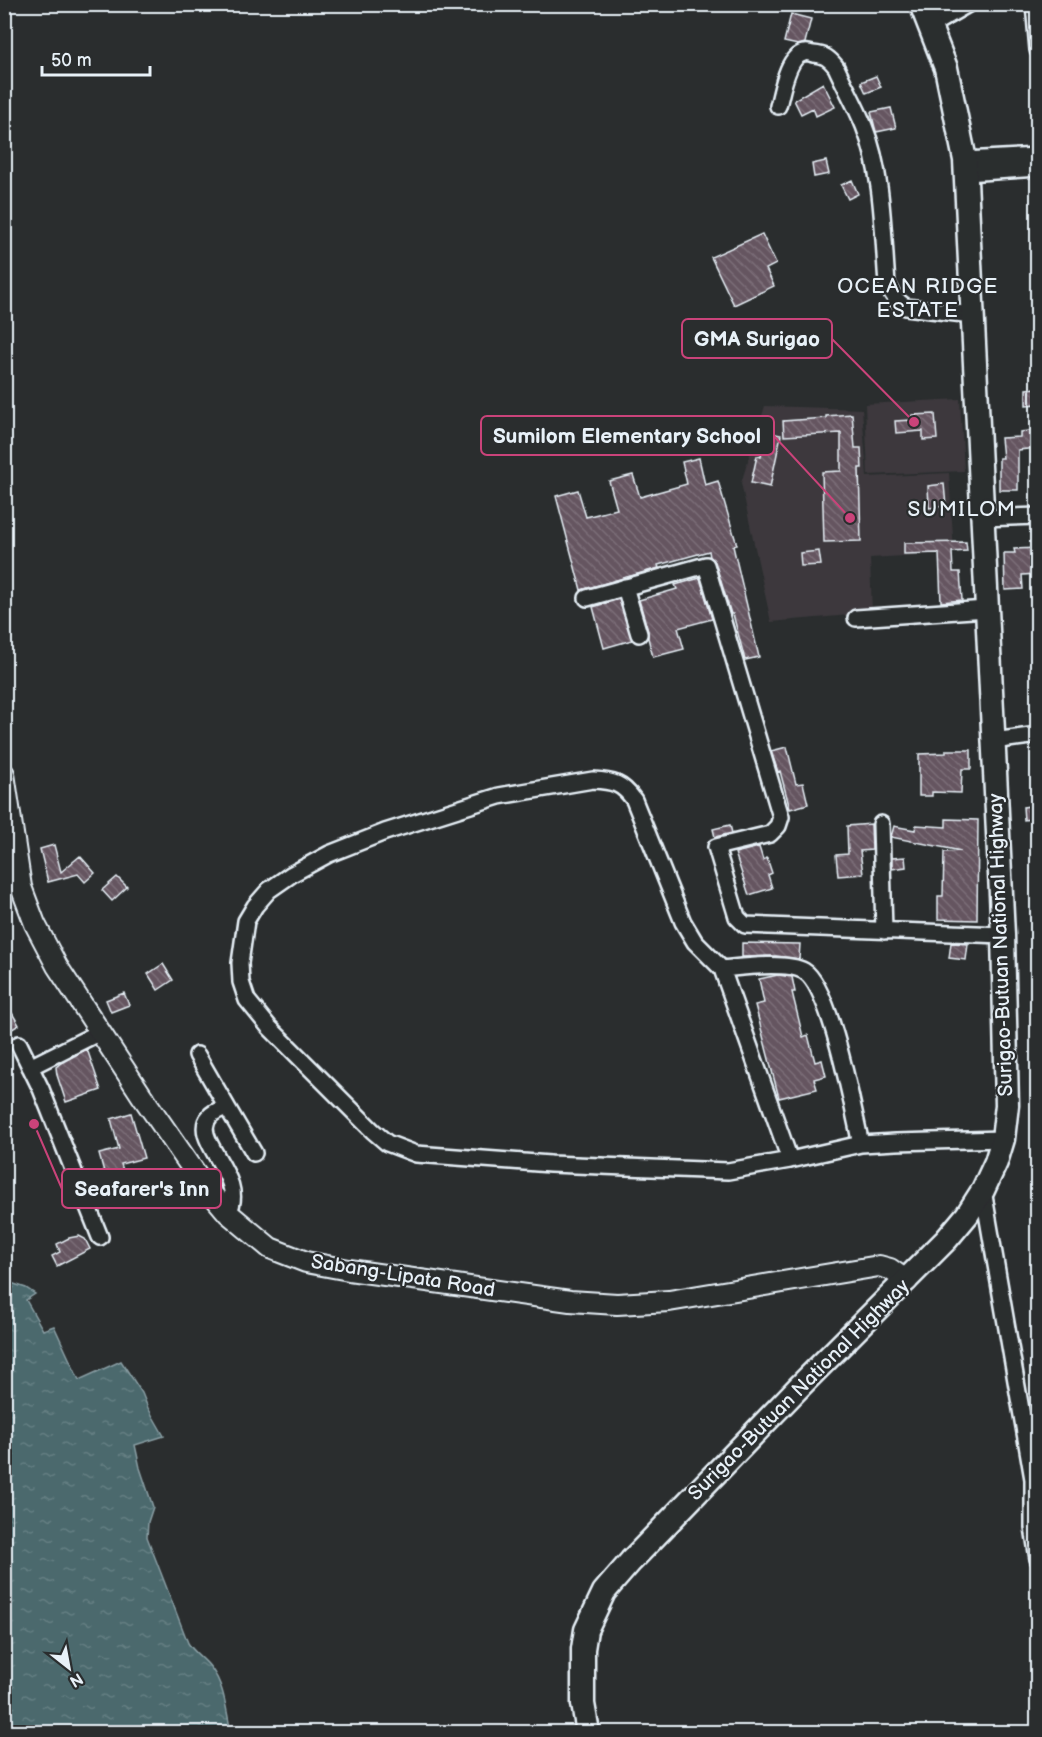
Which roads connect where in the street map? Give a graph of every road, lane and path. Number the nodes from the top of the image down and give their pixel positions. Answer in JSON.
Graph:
{"nodes":[{"id":1,"x":921,"y":4,"type":"edge"},
{"id":2,"x":968,"y":4,"type":"edge"},
{"id":3,"x":1034,"y":4,"type":"edge"},
{"id":4,"x":930,"y":26,"type":"junction"},
{"id":5,"x":1038,"y":51,"type":"edge"},
{"id":6,"x":778,"y":106,"type":"dead end"},
{"id":7,"x":1038,"y":156,"type":"edge"},
{"id":8,"x":965,"y":166,"type":"junction"},
{"id":9,"x":1038,"y":168,"type":"edge"},
{"id":10,"x":972,"y":315,"type":"junction"},
{"id":11,"x":1038,"y":516,"type":"edge"},
{"id":12,"x":982,"y":518,"type":"junction"},
{"id":13,"x":625,"y":587,"type":"junction"},
{"id":14,"x":586,"y":598,"type":"dead end"},
{"id":15,"x":987,"y":609,"type":"junction"},
{"id":16,"x":856,"y":618,"type":"dead end"},
{"id":17,"x":639,"y":634,"type":"dead end"},
{"id":18,"x":1038,"y":735,"type":"edge"},
{"id":19,"x":993,"y":741,"type":"junction"},
{"id":20,"x":4,"y":774,"type":"edge"},
{"id":21,"x":880,"y":824,"type":"dead end"},
{"id":22,"x":884,"y":931,"type":"junction"},
{"id":23,"x":1003,"y":935,"type":"junction"},
{"id":24,"x":722,"y":969,"type":"junction"},
{"id":25,"x":100,"y":1032,"type":"junction"},
{"id":26,"x":19,"y":1044,"type":"dead end"},
{"id":27,"x":197,"y":1055,"type":"dead end"},
{"id":28,"x":30,"y":1067,"type":"junction"},
{"id":29,"x":227,"y":1107,"type":"junction"},
{"id":30,"x":1003,"y":1139,"type":"junction"},
{"id":31,"x":861,"y":1144,"type":"junction"},
{"id":32,"x":254,"y":1153,"type":"dead end"},
{"id":33,"x":790,"y":1160,"type":"junction"},
{"id":34,"x":983,"y":1190,"type":"junction"},
{"id":35,"x":228,"y":1213,"type":"junction"},
{"id":36,"x":100,"y":1237,"type":"dead end"},
{"id":37,"x":907,"y":1281,"type":"junction"},
{"id":38,"x":1038,"y":1559,"type":"edge"},
{"id":39,"x":588,"y":1732,"type":"edge"}],
"edges":[{"from":1,"to":4,"type":"highway","name":"Surigao-Butuan National Highway"},
{"from":2,"to":4,"type":"street"},
{"from":3,"to":5,"type":"street"},
{"from":4,"to":8,"type":"highway","name":"Surigao-Butuan National Highway"},
{"from":6,"to":10,"type":"street"},
{"from":7,"to":8,"type":"street"},
{"from":8,"to":9,"type":"street"},
{"from":8,"to":10,"type":"highway","name":"Surigao-Butuan National Highway"},
{"from":10,"to":12,"type":"highway","name":"Surigao-Butuan National Highway"},
{"from":11,"to":12,"type":"street"},
{"from":12,"to":15,"type":"highway","name":"Surigao-Butuan National Highway"},
{"from":13,"to":14,"type":"street"},
{"from":13,"to":17,"type":"street"},
{"from":13,"to":22,"type":"street"},
{"from":15,"to":16,"type":"street"},
{"from":15,"to":19,"type":"highway","name":"Surigao-Butuan National Highway"},
{"from":18,"to":19,"type":"street"},
{"from":19,"to":23,"type":"highway","name":"Surigao-Butuan National Highway"},
{"from":20,"to":25,"type":"main road","name":"Sabang-Lipata Road"},
{"from":21,"to":22,"type":"street"},
{"from":22,"to":23,"type":"street"},
{"from":23,"to":30,"type":"highway","name":"Surigao-Butuan National Highway"},
{"from":24,"to":31,"type":"street"},
{"from":24,"to":33,"type":"street"},
{"from":24,"to":33,"type":"street"},
{"from":25,"to":28,"type":"street"},
{"from":25,"to":35,"type":"main road","name":"Sabang-Lipata Road"},
{"from":26,"to":28,"type":"street"},
{"from":27,"to":29,"type":"street"},
{"from":28,"to":36,"type":"street"},
{"from":29,"to":32,"type":"street"},
{"from":29,"to":35,"type":"street"},
{"from":30,"to":31,"type":"street"},
{"from":30,"to":34,"type":"highway","name":"Surigao-Butuan National Highway"},
{"from":31,"to":33,"type":"street"},
{"from":34,"to":37,"type":"highway","name":"Surigao-Butuan National Highway"},
{"from":34,"to":38,"type":"street"},
{"from":35,"to":37,"type":"main road","name":"Sabang-Lipata Road"},
{"from":37,"to":39,"type":"highway","name":"Surigao-Butuan National Highway"}]}
